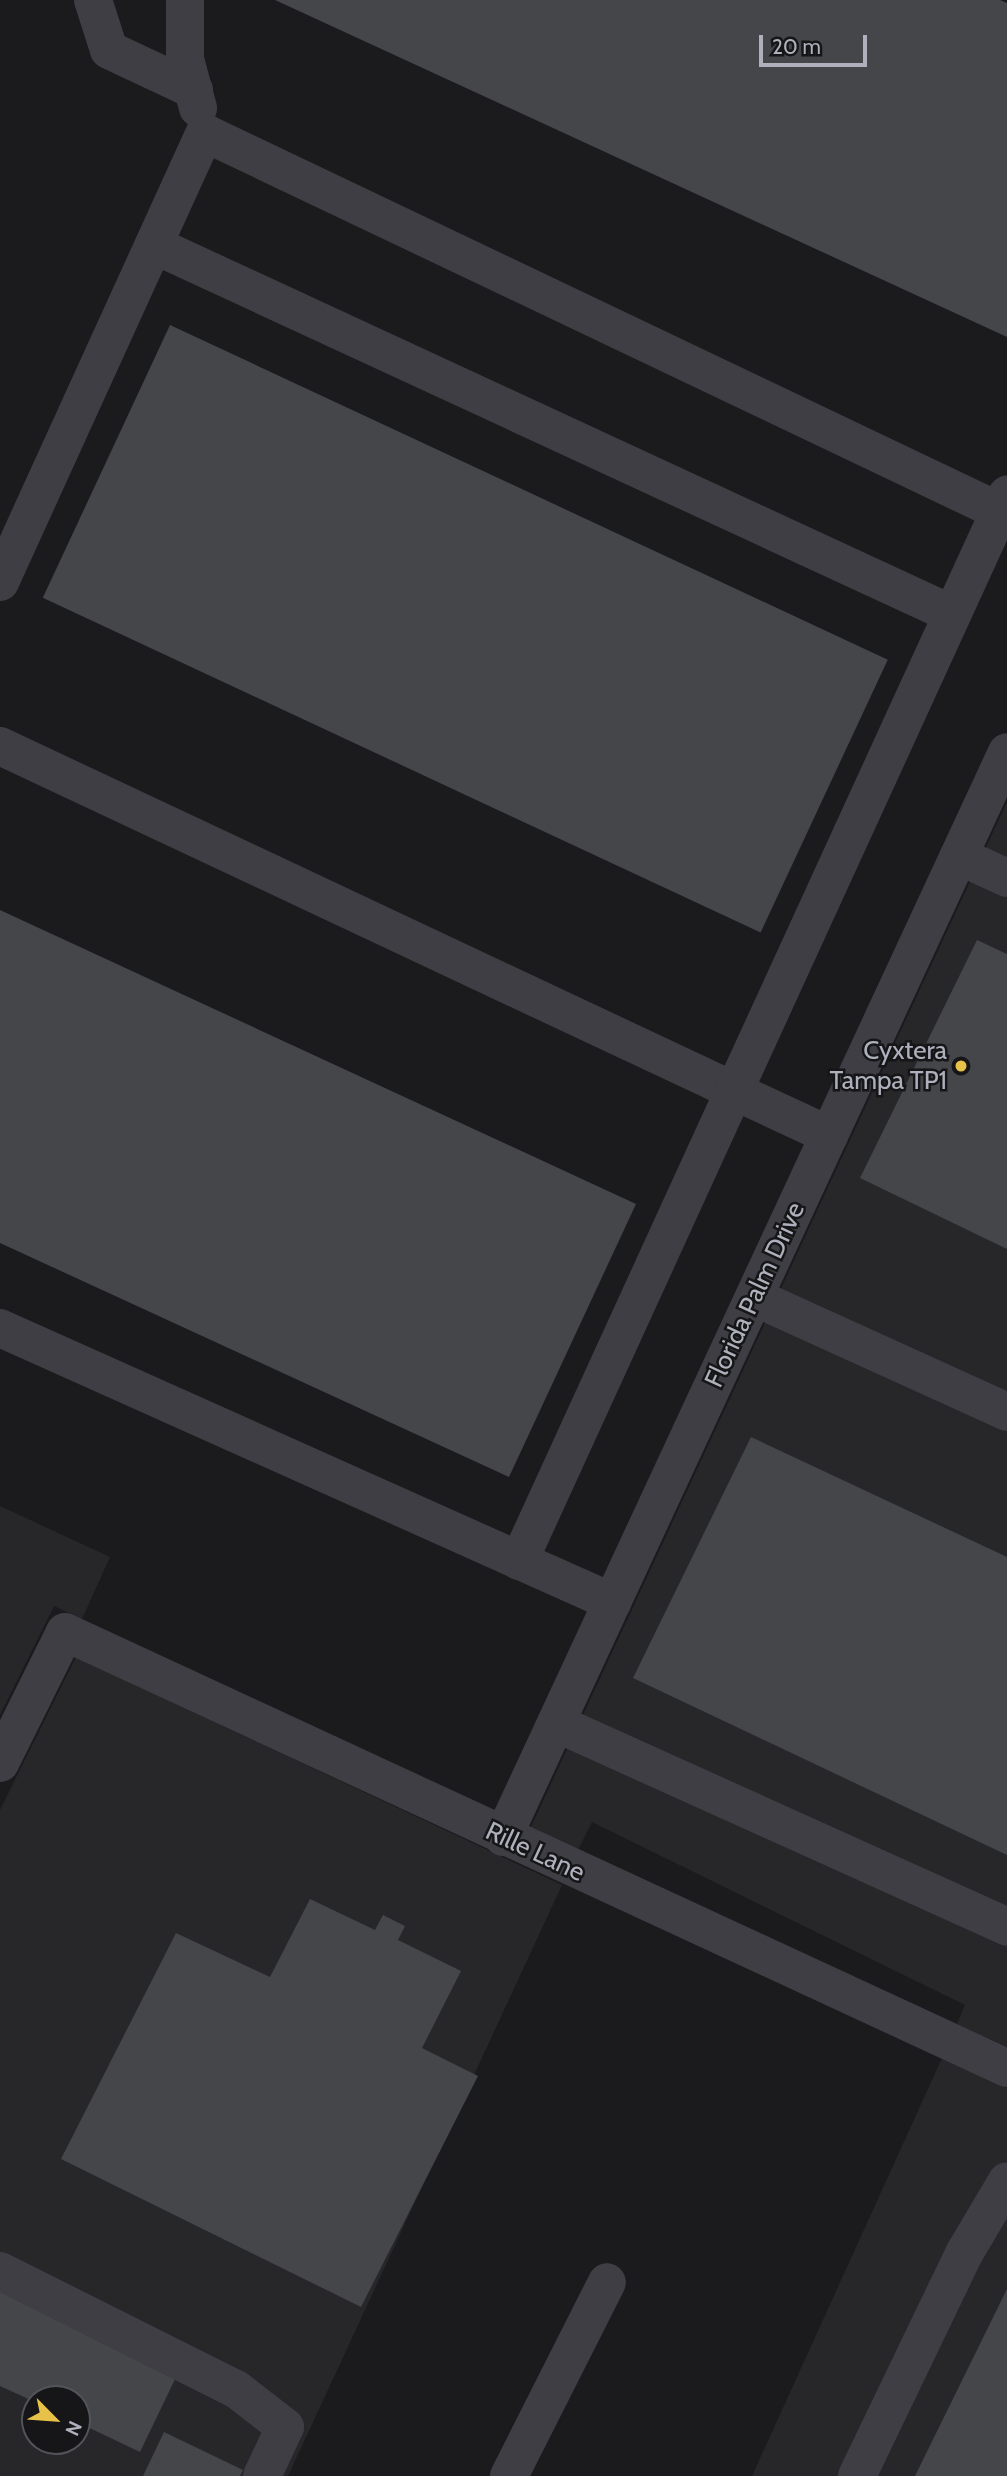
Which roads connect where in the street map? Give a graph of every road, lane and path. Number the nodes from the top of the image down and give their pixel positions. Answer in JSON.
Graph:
{"nodes":[{"id":1,"x":93,"y":0,"type":"edge"},
{"id":2,"x":185,"y":0,"type":"edge"},
{"id":3,"x":194,"y":90,"type":"junction"},
{"id":4,"x":205,"y":133,"type":"junction"},
{"id":5,"x":154,"y":245,"type":"junction"},
{"id":6,"x":1005,"y":507,"type":"edge"},
{"id":7,"x":0,"y":582,"type":"edge"},
{"id":8,"x":953,"y":614,"type":"junction"},
{"id":9,"x":0,"y":746,"type":"edge"},
{"id":10,"x":1007,"y":752,"type":"edge"},
{"id":11,"x":958,"y":856,"type":"junction"},
{"id":12,"x":1007,"y":878,"type":"edge"},
{"id":13,"x":734,"y":1091,"type":"junction"},
{"id":14,"x":829,"y":1135,"type":"junction"},
{"id":15,"x":754,"y":1297,"type":"junction"},
{"id":16,"x":0,"y":1328,"type":"edge"},
{"id":17,"x":1007,"y":1412,"type":"edge"},
{"id":18,"x":519,"y":1561,"type":"junction"},
{"id":19,"x":612,"y":1602,"type":"junction"},
{"id":20,"x":556,"y":1723,"type":"junction"},
{"id":21,"x":0,"y":1763,"type":"edge"},
{"id":22,"x":503,"y":1837,"type":"junction"},
{"id":23,"x":1007,"y":1927,"type":"edge"},
{"id":24,"x":1007,"y":2068,"type":"edge"},
{"id":25,"x":1005,"y":2189,"type":"edge"},
{"id":26,"x":0,"y":2271,"type":"edge"},
{"id":27,"x":607,"y":2282,"type":"dead end"},
{"id":28,"x":262,"y":2476,"type":"edge"},
{"id":29,"x":509,"y":2476,"type":"edge"},
{"id":30,"x":857,"y":2476,"type":"edge"}],
"edges":[{"from":1,"to":3,"type":"street"},
{"from":2,"to":3,"type":"street"},
{"from":3,"to":4,"type":"street"},
{"from":4,"to":5,"type":"street"},
{"from":4,"to":6,"type":"street"},
{"from":5,"to":7,"type":"street"},
{"from":5,"to":8,"type":"street"},
{"from":6,"to":8,"type":"street"},
{"from":8,"to":13,"type":"street"},
{"from":9,"to":13,"type":"street"},
{"from":10,"to":11,"type":"street","name":"Florida Palm Drive"},
{"from":11,"to":12,"type":"street"},
{"from":11,"to":14,"type":"street","name":"Florida Palm Drive"},
{"from":13,"to":14,"type":"street"},
{"from":13,"to":18,"type":"street"},
{"from":14,"to":15,"type":"street","name":"Florida Palm Drive"},
{"from":15,"to":17,"type":"street"},
{"from":15,"to":19,"type":"street","name":"Florida Palm Drive"},
{"from":16,"to":18,"type":"street"},
{"from":18,"to":19,"type":"street"},
{"from":19,"to":20,"type":"street","name":"Florida Palm Drive"},
{"from":20,"to":22,"type":"street","name":"Florida Palm Drive"},
{"from":20,"to":23,"type":"street"},
{"from":21,"to":22,"type":"street","name":"Rille Lane"},
{"from":22,"to":24,"type":"street","name":"Rille Lane"},
{"from":25,"to":30,"type":"street"},
{"from":26,"to":28,"type":"street"},
{"from":27,"to":29,"type":"street"}]}
